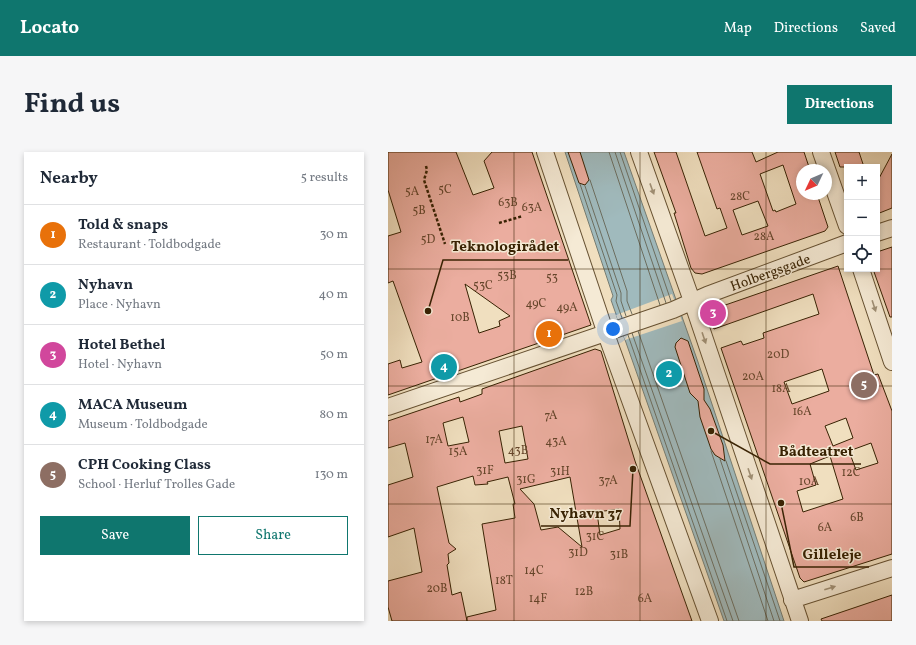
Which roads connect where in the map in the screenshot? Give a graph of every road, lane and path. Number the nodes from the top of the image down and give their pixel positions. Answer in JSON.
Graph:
{"nodes":[{"id":1,"x":545,"y":152,"type":"edge"},
{"id":2,"x":639,"y":152,"type":"edge"},
{"id":3,"x":822,"y":152,"type":"edge"},
{"id":4,"x":426,"y":166,"type":"dead end"},
{"id":5,"x":524,"y":216,"type":"dead end"},
{"id":6,"x":844,"y":217,"type":"edge"},
{"id":7,"x":500,"y":223,"type":"dead end"},
{"id":8,"x":892,"y":228,"type":"edge"},
{"id":9,"x":880,"y":232,"type":"edge"},
{"id":10,"x":445,"y":244,"type":"dead end"},
{"id":11,"x":844,"y":244,"type":"edge"},
{"id":12,"x":862,"y":272,"type":"edge"},
{"id":13,"x":692,"y":301,"type":"junction"},
{"id":14,"x":606,"y":334,"type":"junction"},
{"id":15,"x":892,"y":362,"type":"edge"},
{"id":16,"x":388,"y":406,"type":"edge"},
{"id":17,"x":892,"y":568,"type":"edge"},
{"id":18,"x":792,"y":600,"type":"junction"},
{"id":19,"x":710,"y":621,"type":"edge"},
{"id":20,"x":800,"y":621,"type":"edge"}],
"edges":[{"from":1,"to":14,"type":"street"},
{"from":2,"to":13,"type":"street","one_way":true},
{"from":3,"to":6,"type":"street"},
{"from":4,"to":10,"type":"path"},
{"from":5,"to":7,"type":"path"},
{"from":8,"to":9,"type":"street"},
{"from":11,"to":13,"type":"street","name":"Holbergsgade"},
{"from":12,"to":15,"type":"street","one_way":true},
{"from":13,"to":14,"type":"street","name":"Holbergsgade"},
{"from":13,"to":18,"type":"street","one_way":true},
{"from":14,"to":16,"type":"street","name":"Holbergsgade"},
{"from":14,"to":19,"type":"street"},
{"from":18,"to":17,"type":"street","one_way":true},
{"from":18,"to":20,"type":"street"}]}
